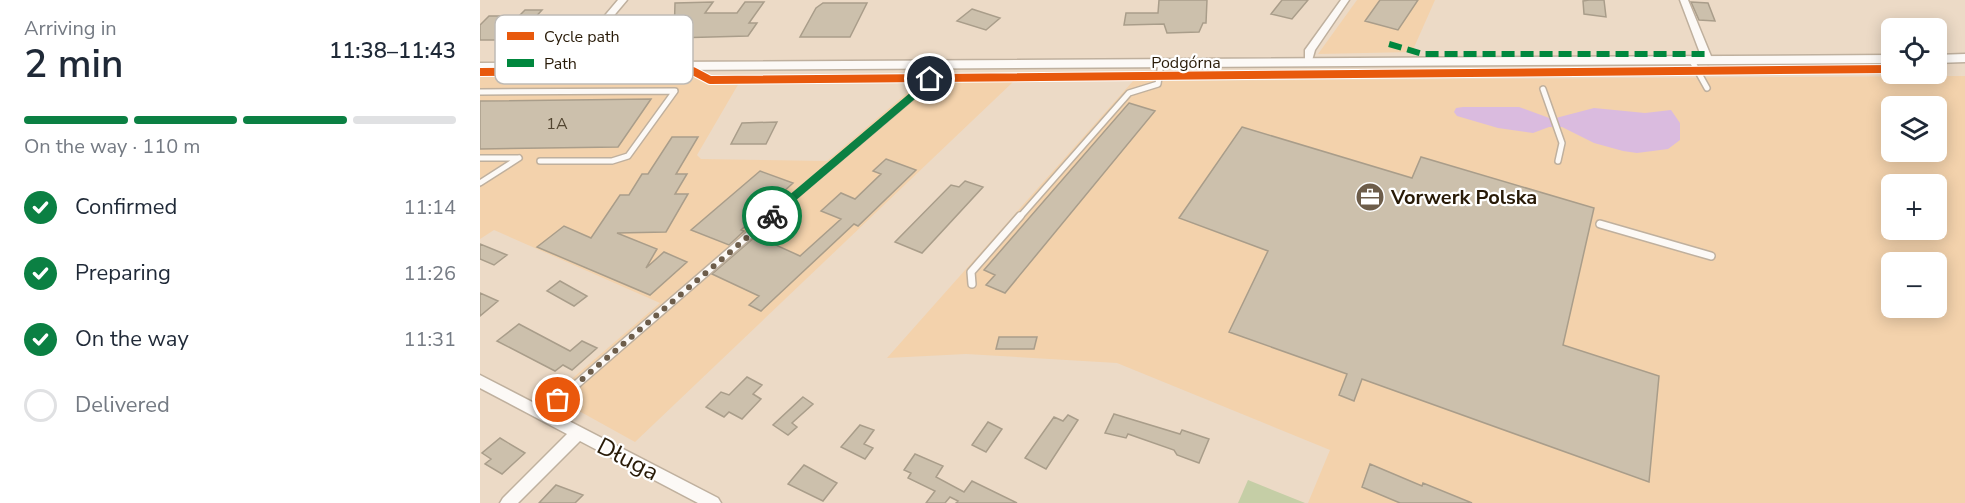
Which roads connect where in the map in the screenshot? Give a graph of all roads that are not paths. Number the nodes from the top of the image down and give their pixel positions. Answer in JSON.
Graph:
{"nodes":[{"id":1,"x":623,"y":0,"type":"edge"},
{"id":2,"x":1345,"y":0,"type":"edge"},
{"id":3,"x":1684,"y":0,"type":"edge"},
{"id":4,"x":610,"y":15,"type":"edge"},
{"id":5,"x":1965,"y":58,"type":"edge"},
{"id":6,"x":1881,"y":59,"type":"edge"},
{"id":7,"x":1947,"y":59,"type":"edge"},
{"id":8,"x":1692,"y":61,"type":"junction"},
{"id":9,"x":1708,"y":61,"type":"junction"},
{"id":10,"x":1308,"y":62,"type":"junction"},
{"id":11,"x":1161,"y":63,"type":"junction"},
{"id":12,"x":937,"y":64,"type":"junction"},
{"id":13,"x":693,"y":66,"type":"edge"},
{"id":14,"x":1707,"y":88,"type":"dead end"},
{"id":15,"x":1543,"y":89,"type":"dead end"},
{"id":16,"x":480,"y":92,"type":"edge"},
{"id":17,"x":480,"y":158,"type":"edge"},
{"id":18,"x":540,"y":161,"type":"dead end"},
{"id":19,"x":1558,"y":161,"type":"dead end"},
{"id":20,"x":480,"y":183,"type":"edge"},
{"id":21,"x":1600,"y":224,"type":"dead end"},
{"id":22,"x":1711,"y":256,"type":"dead end"},
{"id":23,"x":972,"y":284,"type":"dead end"},
{"id":24,"x":480,"y":381,"type":"edge"},
{"id":25,"x":541,"y":415,"type":"junction"},
{"id":26,"x":578,"y":433,"type":"junction"},
{"id":27,"x":508,"y":503,"type":"edge"},
{"id":28,"x":713,"y":503,"type":"edge"}],
"edges":[{"from":1,"to":4,"type":"street"},
{"from":2,"to":10,"type":"street"},
{"from":3,"to":9,"type":"street"},
{"from":5,"to":7,"type":"main road"},
{"from":6,"to":9,"type":"main road","name":"Podgórna"},
{"from":8,"to":9,"type":"main road","name":"Podgórna"},
{"from":8,"to":10,"type":"main road","name":"Podgórna"},
{"from":8,"to":14,"type":"lane"},
{"from":10,"to":11,"type":"main road","name":"Podgórna"},
{"from":11,"to":12,"type":"main road","name":"Podgórna"},
{"from":11,"to":23,"type":"lane"},
{"from":12,"to":13,"type":"main road","name":"Podgórna"},
{"from":12,"to":25,"type":"lane"},
{"from":15,"to":19,"type":"lane"},
{"from":16,"to":18,"type":"lane"},
{"from":17,"to":20,"type":"lane"},
{"from":21,"to":22,"type":"lane"},
{"from":24,"to":25,"type":"street","name":"Długa"},
{"from":25,"to":26,"type":"street","name":"Długa"},
{"from":26,"to":27,"type":"street"},
{"from":26,"to":28,"type":"street","name":"Długa"}]}
